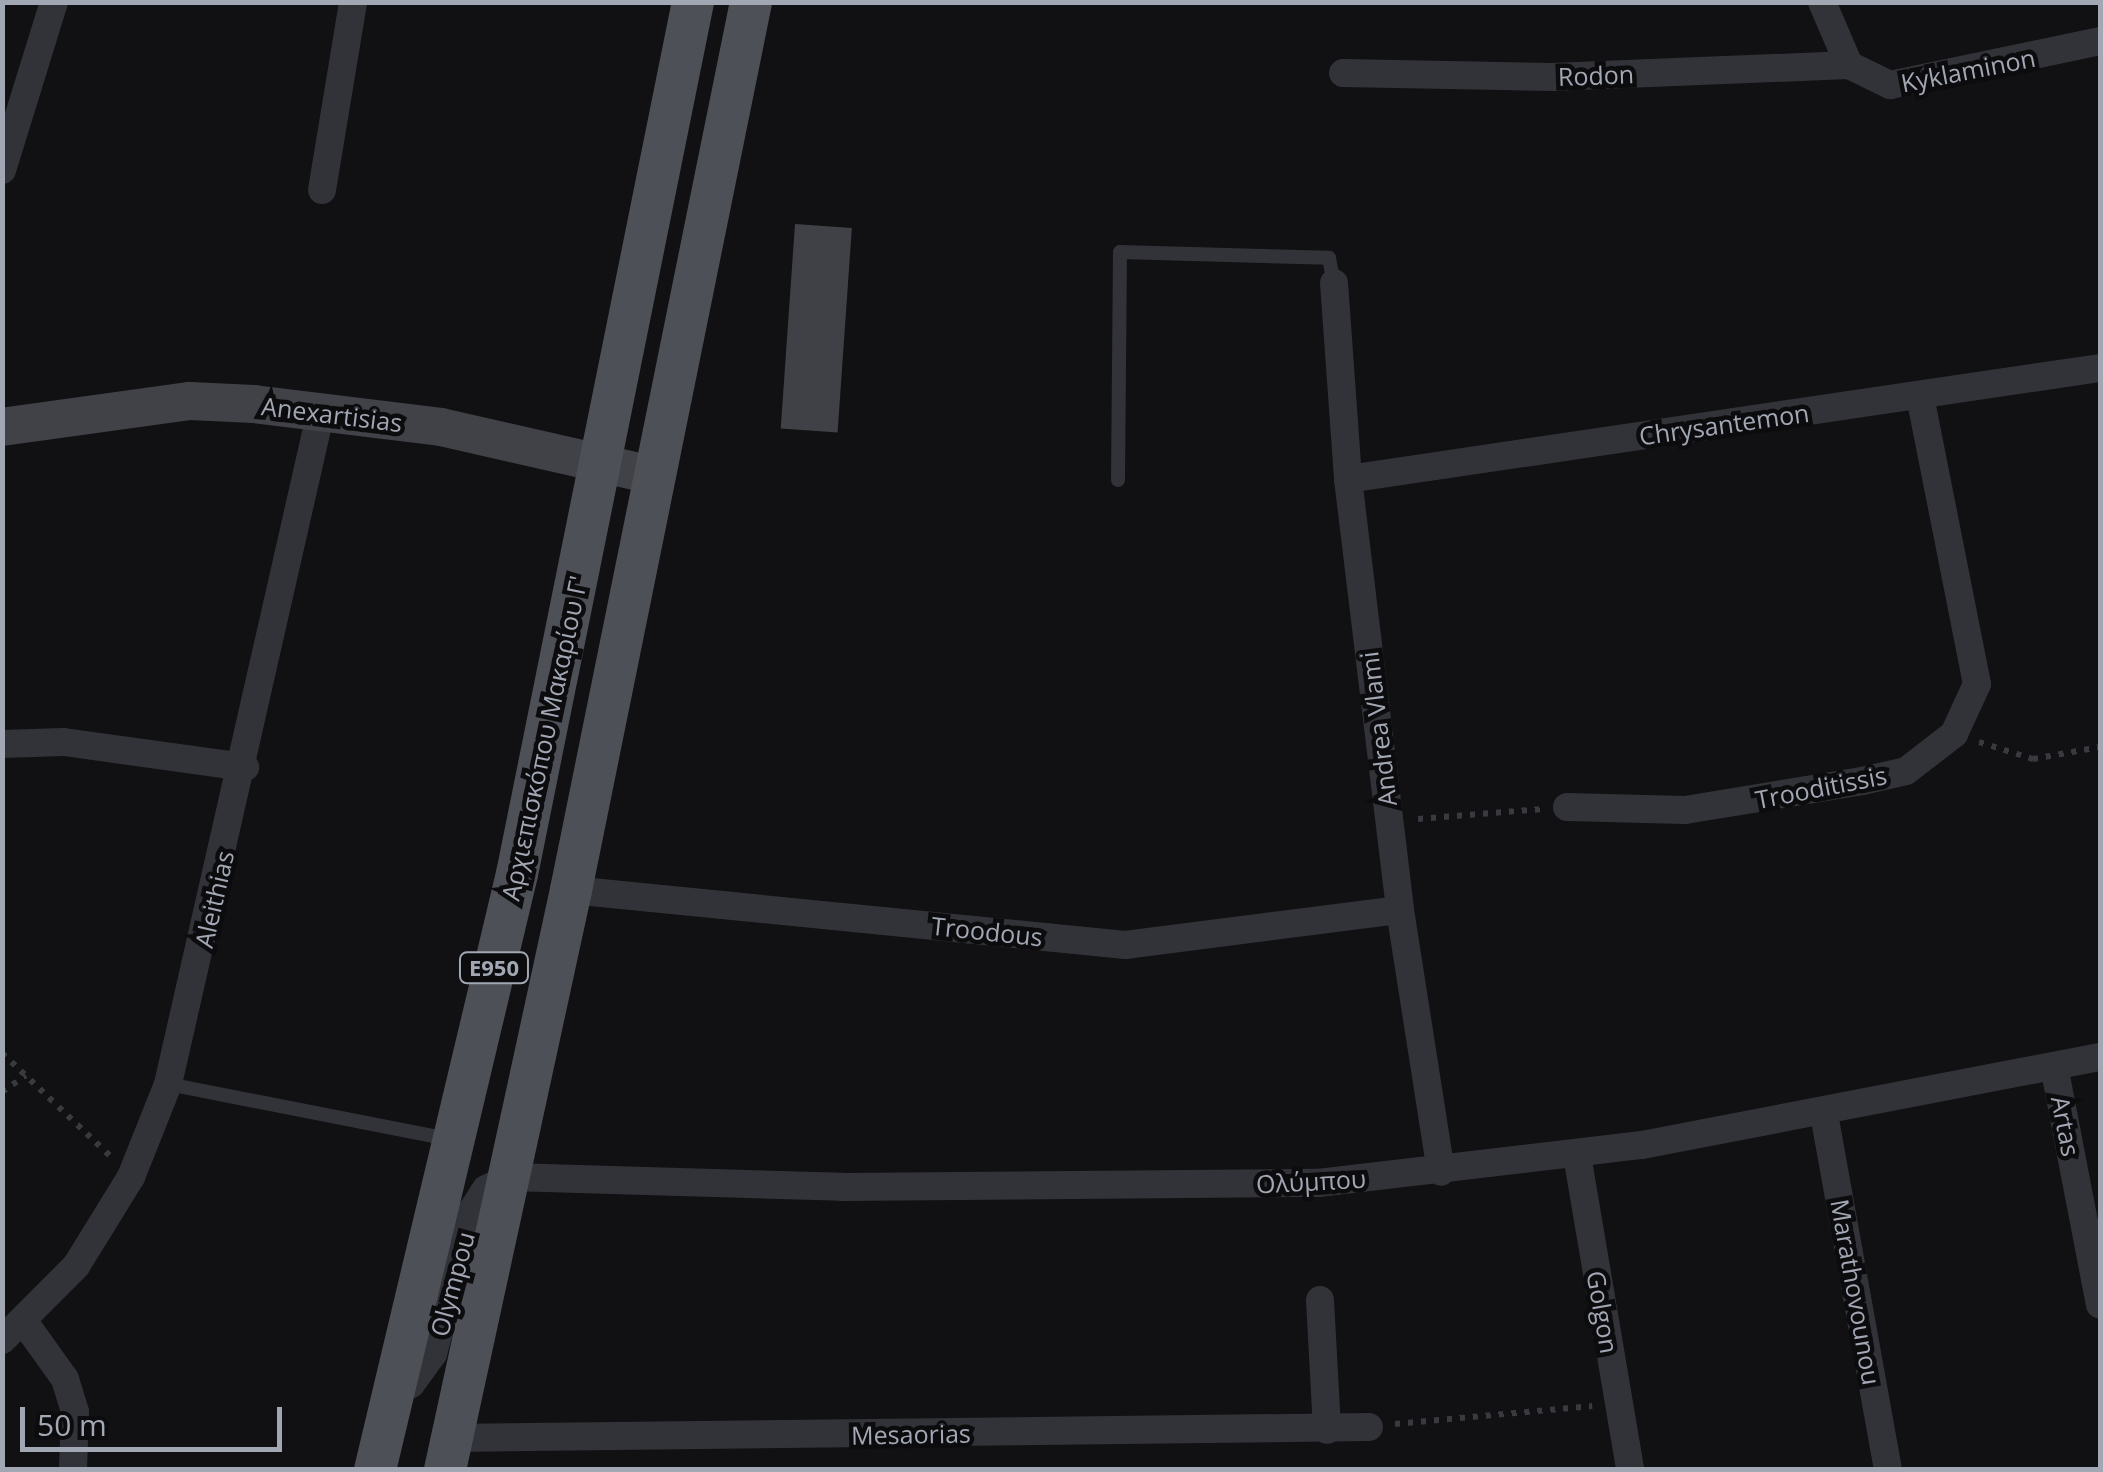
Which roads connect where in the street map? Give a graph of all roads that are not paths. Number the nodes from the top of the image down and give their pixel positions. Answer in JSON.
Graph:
{"nodes":[{"id":1,"x":54,"y":2,"type":"edge"},
{"id":2,"x":352,"y":2,"type":"edge"},
{"id":3,"x":693,"y":2,"type":"edge"},
{"id":4,"x":751,"y":2,"type":"edge"},
{"id":5,"x":1822,"y":2,"type":"edge"},
{"id":6,"x":2100,"y":42,"type":"edge"},
{"id":7,"x":1848,"y":65,"type":"junction"},
{"id":8,"x":1343,"y":73,"type":"dead end"},
{"id":9,"x":2,"y":170,"type":"edge"},
{"id":10,"x":322,"y":190,"type":"dead end"},
{"id":11,"x":1334,"y":283,"type":"joint"},
{"id":12,"x":2100,"y":368,"type":"edge"},
{"id":13,"x":1920,"y":396,"type":"junction"},
{"id":14,"x":321,"y":412,"type":"junction"},
{"id":15,"x":2,"y":427,"type":"edge"},
{"id":16,"x":600,"y":464,"type":"junction"},
{"id":17,"x":657,"y":476,"type":"junction"},
{"id":18,"x":1348,"y":479,"type":"junction"},
{"id":19,"x":1118,"y":480,"type":"dead end"},
{"id":20,"x":2,"y":744,"type":"edge"},
{"id":21,"x":245,"y":766,"type":"junction"},
{"id":22,"x":1567,"y":807,"type":"road end"},
{"id":23,"x":572,"y":890,"type":"junction"},
{"id":24,"x":1400,"y":910,"type":"junction"},
{"id":25,"x":2100,"y":1057,"type":"edge"},
{"id":26,"x":2054,"y":1066,"type":"junction"},
{"id":27,"x":168,"y":1084,"type":"junction"},
{"id":28,"x":1824,"y":1114,"type":"junction"},
{"id":29,"x":454,"y":1140,"type":"junction"},
{"id":30,"x":1577,"y":1155,"type":"junction"},
{"id":31,"x":1441,"y":1172,"type":"junction"},
{"id":32,"x":511,"y":1176,"type":"junction"},
{"id":33,"x":1320,"y":1300,"type":"dead end"},
{"id":34,"x":2100,"y":1304,"type":"edge"},
{"id":35,"x":14,"y":1331,"type":"edge"},
{"id":36,"x":392,"y":1395,"type":"junction"},
{"id":37,"x":1369,"y":1427,"type":"road end"},
{"id":38,"x":1326,"y":1430,"type":"junction"},
{"id":39,"x":449,"y":1454,"type":"edge"},
{"id":40,"x":73,"y":1470,"type":"edge"},
{"id":41,"x":375,"y":1470,"type":"edge"},
{"id":42,"x":1630,"y":1470,"type":"edge"},
{"id":43,"x":1888,"y":1470,"type":"edge"}],
"edges":[{"from":1,"to":9,"type":"street"},
{"from":2,"to":10,"type":"street"},
{"from":3,"to":16,"type":"main road","name":"Αρχιεπισκόπου Μακαρίου Γ'","number":"E950"},
{"from":4,"to":17,"type":"main road","number":"E950"},
{"from":5,"to":7,"type":"street"},
{"from":6,"to":7,"type":"street","name":"Kyklaminon"},
{"from":7,"to":8,"type":"street","name":"Rodon"},
{"from":11,"to":18,"type":"street","name":"Andrea Vlami"},
{"from":11,"to":19,"type":"lane"},
{"from":12,"to":13,"type":"street","name":"Chrysantemon"},
{"from":13,"to":18,"type":"street","name":"Chrysantemon"},
{"from":13,"to":22,"type":"street","name":"Trooditissis"},
{"from":14,"to":15,"type":"street","name":"Anexartisias"},
{"from":14,"to":16,"type":"street","name":"Anexartisias"},
{"from":14,"to":21,"type":"street","name":"Aleithias"},
{"from":16,"to":17,"type":"street","name":"Anexartisias"},
{"from":16,"to":29,"type":"main road","name":"Αρχιεπισκόπου Μακαρίου Γ'","number":"E950"},
{"from":17,"to":23,"type":"main road","number":"E950"},
{"from":18,"to":24,"type":"street","name":"Andrea Vlami"},
{"from":20,"to":21,"type":"street"},
{"from":21,"to":27,"type":"street","name":"Aleithias"},
{"from":23,"to":24,"type":"street","name":"Troodous"},
{"from":23,"to":32,"type":"main road","number":"E950"},
{"from":24,"to":31,"type":"street","name":"Andrea Vlami"},
{"from":25,"to":26,"type":"street","name":"Ολύμπου"},
{"from":26,"to":28,"type":"street","name":"Ολύμπου"},
{"from":26,"to":34,"type":"street","name":"Artas"},
{"from":27,"to":29,"type":"lane"},
{"from":27,"to":35,"type":"street","name":"Aleithias"},
{"from":28,"to":30,"type":"street","name":"Ολύμπου"},
{"from":28,"to":43,"type":"street","name":"Marathovounou"},
{"from":29,"to":36,"type":"main road","name":"Αρχιεπισκόπου Μακαρίου Γ'","number":"E950"},
{"from":30,"to":31,"type":"street","name":"Ολύμπου"},
{"from":30,"to":42,"type":"street","name":"Golgon"},
{"from":31,"to":32,"type":"street","name":"Ολύμπου"},
{"from":32,"to":36,"type":"street","name":"Olympou"},
{"from":32,"to":39,"type":"main road","number":"E950"},
{"from":33,"to":38,"type":"street"},
{"from":35,"to":40,"type":"street"},
{"from":36,"to":41,"type":"main road","name":"Αρχιεπισκόπου Μακαρίου Γ'","number":"E950"},
{"from":37,"to":38,"type":"street","name":"Mesaorias"},
{"from":38,"to":39,"type":"street","name":"Mesaorias"}]}
